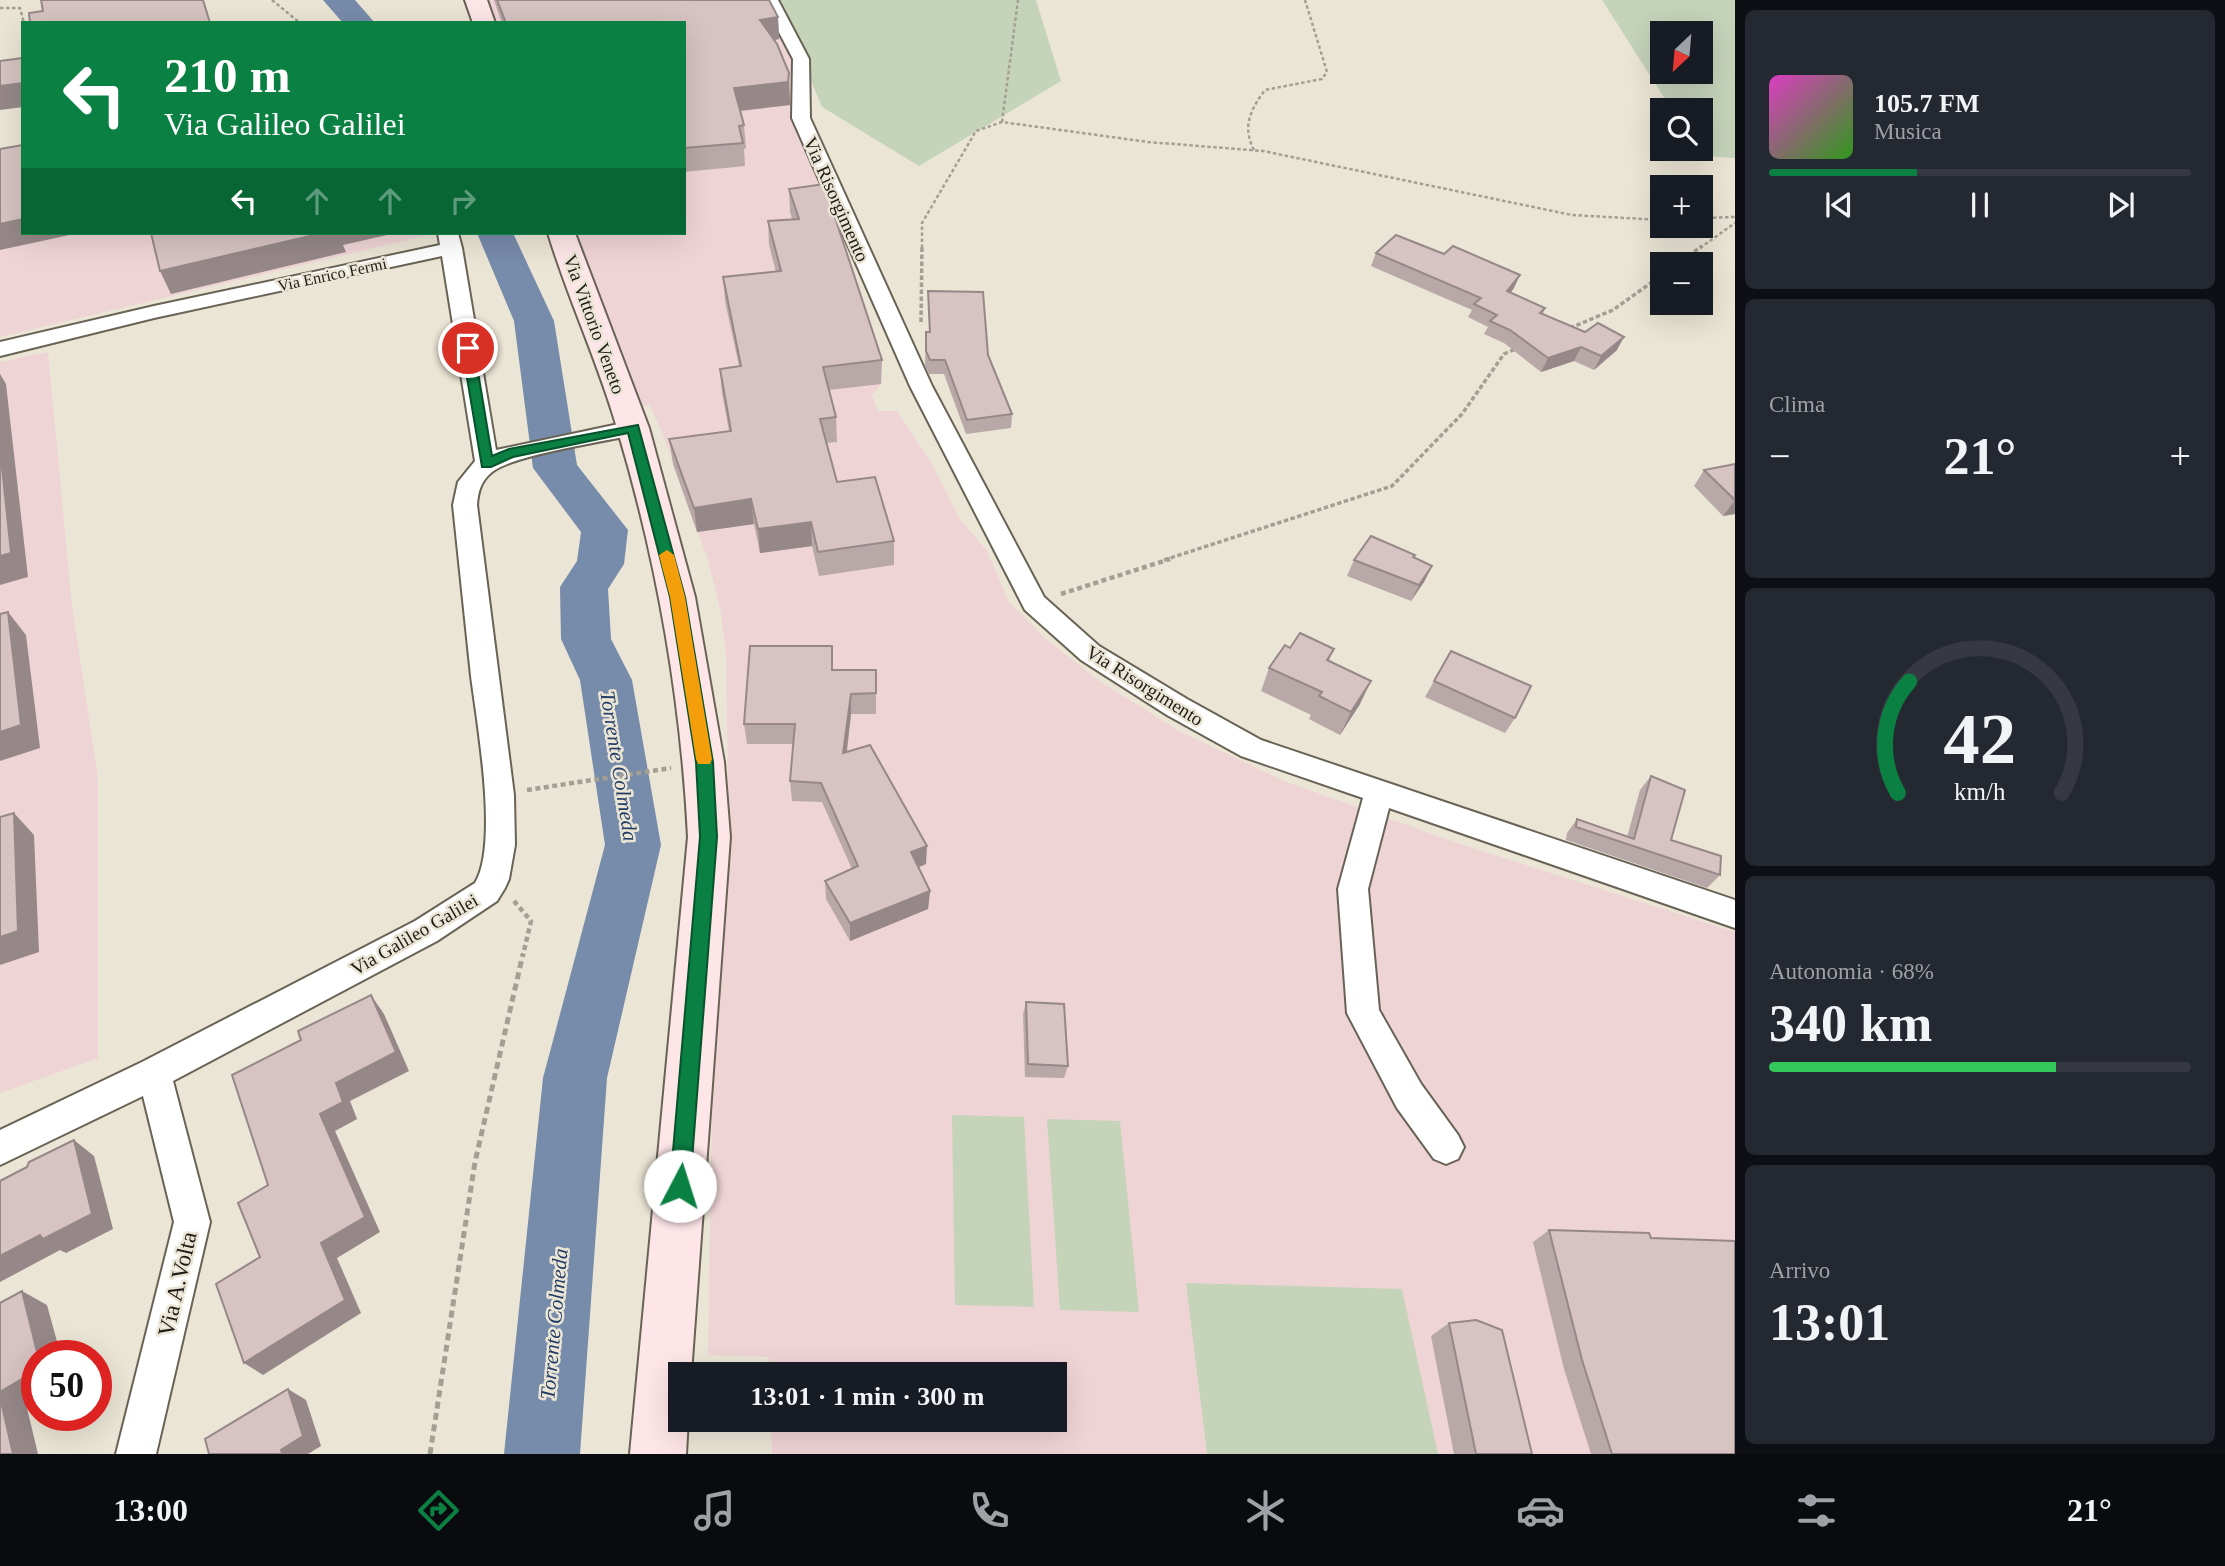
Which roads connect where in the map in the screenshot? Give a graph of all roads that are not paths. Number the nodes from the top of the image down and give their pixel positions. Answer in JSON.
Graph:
{"nodes":[{"id":1,"x":476,"y":0,"type":"edge"},
{"id":2,"x":770,"y":0,"type":"edge"},
{"id":3,"x":483,"y":21,"type":"edge"},
{"id":4,"x":562,"y":235,"type":"edge"},
{"id":5,"x":450,"y":241,"type":"edge"},
{"id":6,"x":0,"y":349,"type":"edge"},
{"id":7,"x":633,"y":428,"type":"junction"},
{"id":8,"x":498,"y":459,"type":"junction"},
{"id":9,"x":1380,"y":792,"type":"junction"},
{"id":10,"x":1735,"y":914,"type":"edge"},
{"id":11,"x":154,"y":1073,"type":"junction"},
{"id":12,"x":1446,"y":1147,"type":"dead end"},
{"id":13,"x":0,"y":1148,"type":"edge"},
{"id":14,"x":136,"y":1454,"type":"edge"},
{"id":15,"x":658,"y":1454,"type":"edge"}],
"edges":[{"from":1,"to":3,"type":"main road"},
{"from":2,"to":9,"type":"street","name":"Via Risorgimento"},
{"from":4,"to":7,"type":"main road","name":"Via Vittorio Veneto"},
{"from":5,"to":6,"type":"street","name":"Via Enrico Fermi"},
{"from":5,"to":8,"type":"street","name":"Via Enrico Fermi"},
{"from":7,"to":8,"type":"street"},
{"from":7,"to":15,"type":"main road","name":"Via Vittorio Veneto"},
{"from":8,"to":11,"type":"street","name":"Via Galileo Galilei"},
{"from":9,"to":10,"type":"street","name":"Via Risorgimento"},
{"from":9,"to":12,"type":"street"},
{"from":11,"to":13,"type":"street","name":"Via Galileo Galilei"},
{"from":11,"to":14,"type":"street","name":"Via A.Volta"}]}
